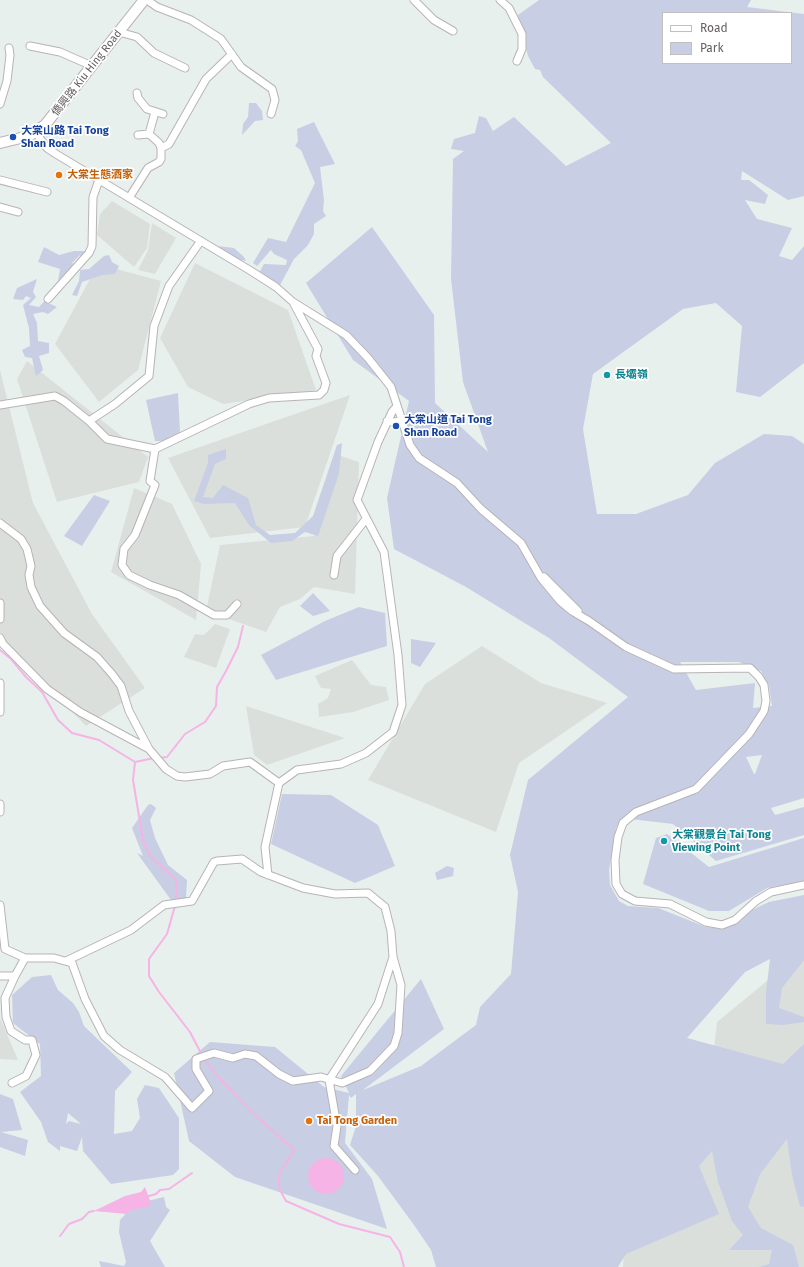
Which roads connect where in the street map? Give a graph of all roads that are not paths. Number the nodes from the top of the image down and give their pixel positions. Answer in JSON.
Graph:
{"nodes":[{"id":1,"x":144,"y":0,"type":"edge"},
{"id":2,"x":147,"y":0,"type":"edge"},
{"id":3,"x":414,"y":0,"type":"edge"},
{"id":4,"x":500,"y":0,"type":"edge"},
{"id":5,"x":453,"y":31,"type":"dead end"},
{"id":6,"x":118,"y":32,"type":"junction"},
{"id":7,"x":30,"y":46,"type":"dead end"},
{"id":8,"x":9,"y":48,"type":"dead end"},
{"id":9,"x":232,"y":54,"type":"junction"},
{"id":10,"x":517,"y":61,"type":"dead end"},
{"id":11,"x":92,"y":66,"type":"junction"},
{"id":12,"x":185,"y":68,"type":"dead end"},
{"id":13,"x":137,"y":93,"type":"dead end"},
{"id":14,"x":0,"y":104,"type":"edge"},
{"id":15,"x":155,"y":112,"type":"junction"},
{"id":16,"x":163,"y":114,"type":"dead end"},
{"id":17,"x":271,"y":114,"type":"dead end"},
{"id":18,"x":36,"y":133,"type":"junction"},
{"id":19,"x":149,"y":134,"type":"junction"},
{"id":20,"x":138,"y":135,"type":"dead end"},
{"id":21,"x":0,"y":143,"type":"edge"},
{"id":22,"x":161,"y":148,"type":"junction"},
{"id":23,"x":0,"y":180,"type":"edge"},
{"id":24,"x":99,"y":180,"type":"junction"},
{"id":25,"x":47,"y":192,"type":"dead end"},
{"id":26,"x":129,"y":198,"type":"junction"},
{"id":27,"x":0,"y":207,"type":"edge"},
{"id":28,"x":18,"y":212,"type":"dead end"},
{"id":29,"x":200,"y":242,"type":"junction"},
{"id":30,"x":48,"y":299,"type":"dead end"},
{"id":31,"x":292,"y":302,"type":"junction"},
{"id":32,"x":0,"y":405,"type":"edge"},
{"id":33,"x":397,"y":406,"type":"junction"},
{"id":34,"x":89,"y":421,"type":"junction"},
{"id":35,"x":388,"y":421,"type":"junction"},
{"id":36,"x":402,"y":421,"type":"junction"},
{"id":37,"x":155,"y":449,"type":"junction"},
{"id":38,"x":366,"y":519,"type":"junction"},
{"id":39,"x":0,"y":523,"type":"edge"},
{"id":40,"x":334,"y":575,"type":"dead end"},
{"id":41,"x":0,"y":603,"type":"edge"},
{"id":42,"x":237,"y":604,"type":"dead end"},
{"id":43,"x":0,"y":619,"type":"edge"},
{"id":44,"x":0,"y":638,"type":"edge"},
{"id":45,"x":0,"y":683,"type":"edge"},
{"id":46,"x":0,"y":712,"type":"edge"},
{"id":47,"x":149,"y":749,"type":"junction"},
{"id":48,"x":279,"y":783,"type":"junction"},
{"id":49,"x":0,"y":804,"type":"edge"},
{"id":50,"x":0,"y":812,"type":"edge"},
{"id":51,"x":268,"y":875,"type":"junction"},
{"id":52,"x":804,"y":885,"type":"edge"},
{"id":53,"x":0,"y":905,"type":"edge"},
{"id":54,"x":393,"y":957,"type":"junction"},
{"id":55,"x":25,"y":958,"type":"junction"},
{"id":56,"x":66,"y":961,"type":"junction"},
{"id":57,"x":0,"y":976,"type":"edge"},
{"id":58,"x":15,"y":976,"type":"junction"},
{"id":59,"x":329,"y":1080,"type":"junction"},
{"id":60,"x":12,"y":1083,"type":"dead end"},
{"id":61,"x":355,"y":1170,"type":"dead end"}],
"edges":[{"from":1,"to":6,"type":"street","name":"僑興路 Kiu Hing Road"},
{"from":2,"to":9,"type":"street"},
{"from":3,"to":5,"type":"street"},
{"from":4,"to":10,"type":"street"},
{"from":6,"to":11,"type":"street","name":"僑興路 Kiu Hing Road"},
{"from":6,"to":12,"type":"street"},
{"from":7,"to":11,"type":"street"},
{"from":8,"to":14,"type":"street"},
{"from":9,"to":17,"type":"street"},
{"from":9,"to":22,"type":"street"},
{"from":11,"to":18,"type":"street","name":"僑興路 Kiu Hing Road"},
{"from":13,"to":15,"type":"street"},
{"from":15,"to":16,"type":"street"},
{"from":15,"to":19,"type":"street"},
{"from":18,"to":21,"type":"street","name":"僑興路 Kiu Hing Road"},
{"from":18,"to":24,"type":"street"},
{"from":19,"to":20,"type":"street"},
{"from":19,"to":22,"type":"street"},
{"from":22,"to":26,"type":"street"},
{"from":23,"to":25,"type":"street"},
{"from":24,"to":26,"type":"street"},
{"from":24,"to":30,"type":"street"},
{"from":26,"to":29,"type":"street"},
{"from":27,"to":28,"type":"street"},
{"from":29,"to":31,"type":"street"},
{"from":29,"to":34,"type":"street"},
{"from":31,"to":33,"type":"street"},
{"from":31,"to":37,"type":"street"},
{"from":32,"to":34,"type":"street"},
{"from":33,"to":35,"type":"street"},
{"from":33,"to":36,"type":"street"},
{"from":34,"to":37,"type":"street"},
{"from":35,"to":36,"type":"street"},
{"from":35,"to":38,"type":"street"},
{"from":36,"to":52,"type":"street"},
{"from":37,"to":42,"type":"street"},
{"from":38,"to":40,"type":"street"},
{"from":38,"to":48,"type":"street"},
{"from":39,"to":47,"type":"street"},
{"from":41,"to":43,"type":"street"},
{"from":44,"to":47,"type":"street"},
{"from":45,"to":46,"type":"street"},
{"from":47,"to":48,"type":"street"},
{"from":48,"to":51,"type":"street"},
{"from":49,"to":50,"type":"street"},
{"from":51,"to":54,"type":"street"},
{"from":51,"to":56,"type":"street"},
{"from":53,"to":55,"type":"street"},
{"from":54,"to":59,"type":"street"},
{"from":54,"to":59,"type":"street"},
{"from":55,"to":56,"type":"street"},
{"from":55,"to":58,"type":"street"},
{"from":56,"to":59,"type":"street"},
{"from":57,"to":58,"type":"street"},
{"from":58,"to":60,"type":"street"},
{"from":59,"to":61,"type":"street"}]}
